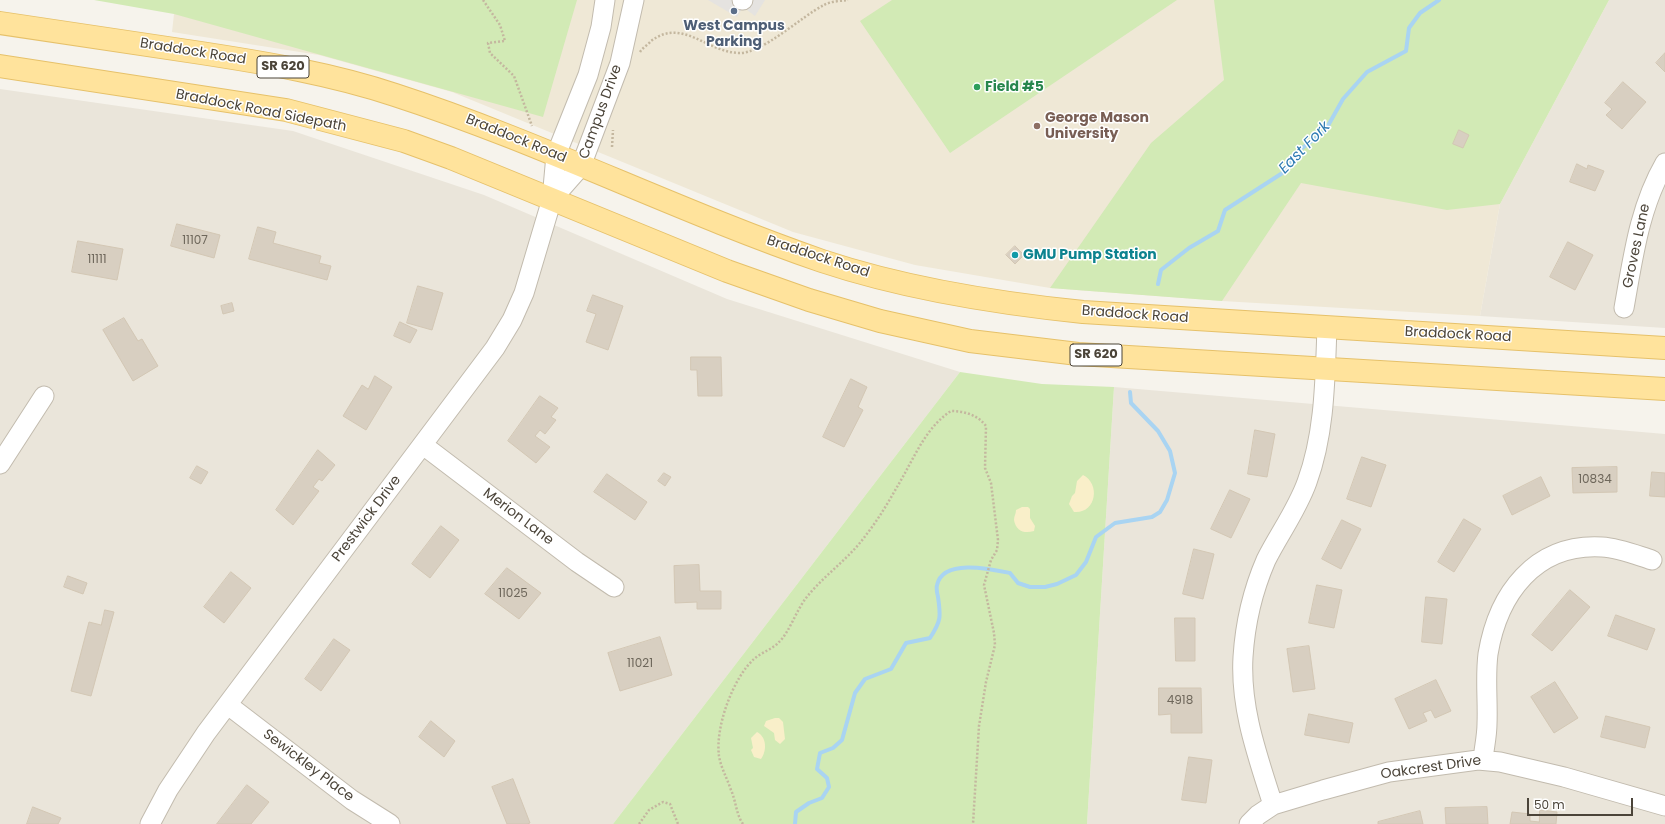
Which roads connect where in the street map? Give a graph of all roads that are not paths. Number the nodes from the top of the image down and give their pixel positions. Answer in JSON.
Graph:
{"nodes":[{"id":1,"x":605,"y":0,"type":"edge"},
{"id":2,"x":634,"y":0,"type":"edge"},
{"id":3,"x":0,"y":23,"type":"edge"},
{"id":4,"x":0,"y":66,"type":"edge"},
{"id":5,"x":556,"y":155,"type":"junction"},
{"id":6,"x":1665,"y":163,"type":"edge"},
{"id":7,"x":581,"y":166,"type":"junction"},
{"id":8,"x":552,"y":199,"type":"junction"},
{"id":9,"x":1624,"y":308,"type":"dead end"},
{"id":10,"x":1327,"y":327,"type":"junction"},
{"id":11,"x":1665,"y":348,"type":"edge"},
{"id":12,"x":1325,"y":368,"type":"junction"},
{"id":13,"x":1665,"y":389,"type":"edge"},
{"id":14,"x":44,"y":396,"type":"dead end"},
{"id":15,"x":423,"y":445,"type":"junction"},
{"id":16,"x":0,"y":464,"type":"edge"},
{"id":17,"x":1652,"y":560,"type":"dead end"},
{"id":18,"x":614,"y":587,"type":"dead end"},
{"id":19,"x":228,"y":705,"type":"junction"},
{"id":20,"x":1483,"y":760,"type":"junction"},
{"id":21,"x":1272,"y":805,"type":"junction"},
{"id":22,"x":1665,"y":806,"type":"edge"},
{"id":23,"x":150,"y":824,"type":"edge"},
{"id":24,"x":390,"y":824,"type":"edge"},
{"id":25,"x":1249,"y":824,"type":"edge"}],
"edges":[{"from":1,"to":5,"type":"street","name":"Campus Drive"},
{"from":2,"to":7,"type":"street","name":"Campus Drive"},
{"from":3,"to":5,"type":"main road","name":"Braddock Road","number":"SR 620"},
{"from":4,"to":8,"type":"main road","number":"SR 620"},
{"from":5,"to":7,"type":"main road","name":"Braddock Road","number":"SR 620"},
{"from":5,"to":8,"type":"street","name":"Campus Drive"},
{"from":6,"to":9,"type":"street","name":"Groves Lane"},
{"from":7,"to":8,"type":"street","name":"Campus Drive"},
{"from":7,"to":10,"type":"main road","name":"Braddock Road","number":"SR 620"},
{"from":8,"to":12,"type":"main road","number":"SR 620"},
{"from":8,"to":15,"type":"street","name":"Prestwick Drive"},
{"from":10,"to":11,"type":"main road","name":"Braddock Road","number":"SR 620"},
{"from":10,"to":12,"type":"street"},
{"from":12,"to":13,"type":"main road","number":"SR 620"},
{"from":12,"to":21,"type":"street"},
{"from":14,"to":16,"type":"street"},
{"from":15,"to":18,"type":"street","name":"Merion Lane"},
{"from":15,"to":19,"type":"street","name":"Prestwick Drive"},
{"from":17,"to":20,"type":"street"},
{"from":19,"to":23,"type":"street","name":"Prestwick Drive"},
{"from":19,"to":24,"type":"street","name":"Sewickley Place"},
{"from":20,"to":21,"type":"street","name":"Oakcrest Drive"},
{"from":20,"to":22,"type":"street","name":"Oakcrest Drive"},
{"from":21,"to":25,"type":"street","name":"Oakcrest Drive"}]}
